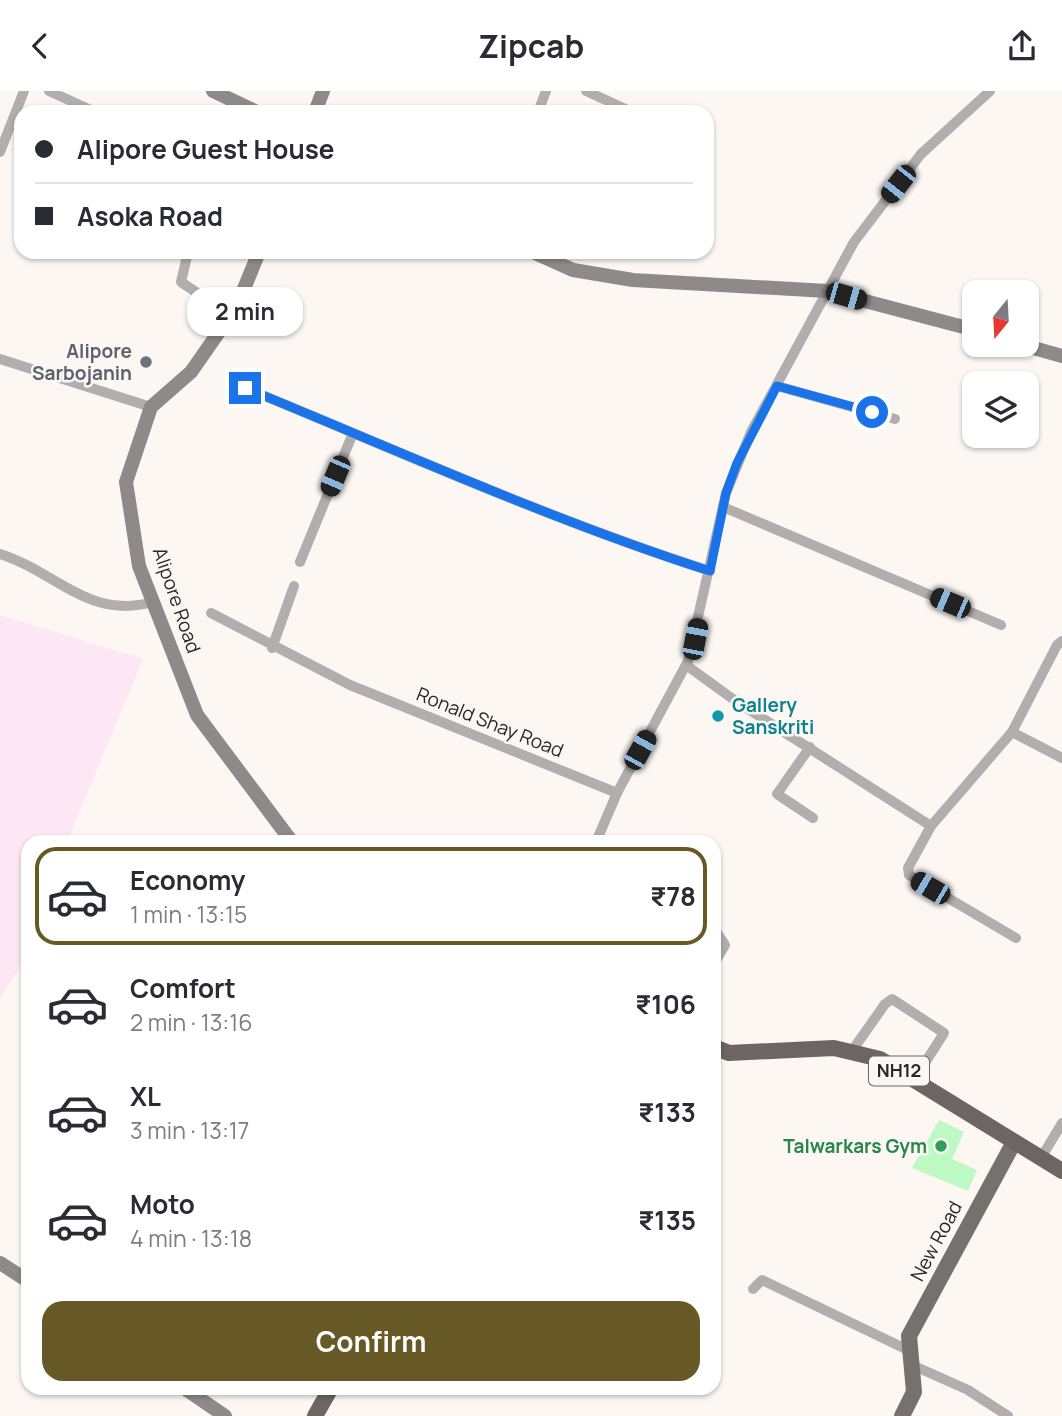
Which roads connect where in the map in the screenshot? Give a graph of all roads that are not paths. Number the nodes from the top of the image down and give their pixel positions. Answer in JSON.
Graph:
{"nodes":[{"id":1,"x":49,"y":91,"type":"edge"},
{"id":2,"x":213,"y":91,"type":"edge"},
{"id":3,"x":586,"y":91,"type":"edge"},
{"id":4,"x":990,"y":91,"type":"edge"},
{"id":5,"x":80,"y":105,"type":"edge"},
{"id":6,"x":242,"y":105,"type":"edge"},
{"id":7,"x":617,"y":105,"type":"edge"},
{"id":8,"x":14,"y":116,"type":"edge"},
{"id":9,"x":0,"y":152,"type":"edge"},
{"id":10,"x":186,"y":259,"type":"edge"},
{"id":11,"x":256,"y":259,"type":"edge"},
{"id":12,"x":548,"y":259,"type":"edge"},
{"id":13,"x":827,"y":291,"type":"junction"},
{"id":14,"x":230,"y":315,"type":"junction"},
{"id":15,"x":962,"y":327,"type":"edge"},
{"id":16,"x":1040,"y":350,"type":"edge"},
{"id":17,"x":1062,"y":356,"type":"edge"},
{"id":18,"x":0,"y":359,"type":"edge"},
{"id":19,"x":777,"y":386,"type":"junction"},
{"id":20,"x":245,"y":388,"type":"dead end"},
{"id":21,"x":151,"y":407,"type":"junction"},
{"id":22,"x":895,"y":419,"type":"dead end"},
{"id":23,"x":353,"y":433,"type":"junction"},
{"id":24,"x":723,"y":507,"type":"junction"},
{"id":25,"x":0,"y":554,"type":"edge"},
{"id":26,"x":300,"y":562,"type":"dead end"},
{"id":27,"x":710,"y":571,"type":"junction"},
{"id":28,"x":294,"y":586,"type":"dead end"},
{"id":29,"x":153,"y":602,"type":"junction"},
{"id":30,"x":211,"y":613,"type":"dead end"},
{"id":31,"x":1001,"y":625,"type":"dead end"},
{"id":32,"x":1062,"y":641,"type":"edge"},
{"id":33,"x":272,"y":648,"type":"junction"},
{"id":34,"x":686,"y":665,"type":"junction"},
{"id":35,"x":1012,"y":732,"type":"junction"},
{"id":36,"x":810,"y":747,"type":"junction"},
{"id":37,"x":1062,"y":758,"type":"edge"},
{"id":38,"x":617,"y":793,"type":"junction"},
{"id":39,"x":813,"y":818,"type":"dead end"},
{"id":40,"x":931,"y":826,"type":"junction"},
{"id":41,"x":287,"y":835,"type":"edge"},
{"id":42,"x":599,"y":835,"type":"edge"},
{"id":43,"x":1016,"y":938,"type":"dead end"},
{"id":44,"x":721,"y":1050,"type":"edge"},
{"id":45,"x":855,"y":1052,"type":"junction"},
{"id":46,"x":914,"y":1080,"type":"junction"},
{"id":47,"x":1062,"y":1123,"type":"edge"},
{"id":48,"x":1014,"y":1142,"type":"junction"},
{"id":49,"x":1041,"y":1158,"type":"junction"},
{"id":50,"x":1062,"y":1171,"type":"edge"},
{"id":51,"x":0,"y":1263,"type":"edge"},
{"id":52,"x":21,"y":1276,"type":"edge"},
{"id":53,"x":753,"y":1289,"type":"dead end"},
{"id":54,"x":911,"y":1358,"type":"junction"},
{"id":55,"x":194,"y":1395,"type":"edge"},
{"id":56,"x":327,"y":1395,"type":"edge"},
{"id":57,"x":225,"y":1416,"type":"edge"},
{"id":58,"x":315,"y":1416,"type":"edge"},
{"id":59,"x":902,"y":1416,"type":"edge"},
{"id":60,"x":1008,"y":1416,"type":"edge"}],
"edges":[{"from":1,"to":5,"type":"street"},
{"from":2,"to":6,"type":"main road"},
{"from":3,"to":7,"type":"street"},
{"from":4,"to":13,"type":"street"},
{"from":8,"to":9,"type":"street"},
{"from":10,"to":14,"type":"street"},
{"from":11,"to":14,"type":"main road"},
{"from":12,"to":13,"type":"main road"},
{"from":13,"to":15,"type":"main road"},
{"from":13,"to":19,"type":"street"},
{"from":14,"to":21,"type":"main road"},
{"from":16,"to":17,"type":"main road"},
{"from":18,"to":21,"type":"street"},
{"from":19,"to":22,"type":"street"},
{"from":19,"to":24,"type":"street"},
{"from":20,"to":23,"type":"street"},
{"from":21,"to":29,"type":"main road","name":"Alipore Road"},
{"from":23,"to":26,"type":"street"},
{"from":23,"to":27,"type":"street"},
{"from":24,"to":27,"type":"street"},
{"from":24,"to":31,"type":"street"},
{"from":25,"to":29,"type":"street"},
{"from":27,"to":34,"type":"street"},
{"from":28,"to":33,"type":"street"},
{"from":29,"to":41,"type":"main road","name":"Alipore Road"},
{"from":30,"to":33,"type":"street","name":"Ronald Shay Road"},
{"from":32,"to":35,"type":"street"},
{"from":33,"to":38,"type":"street","name":"Ronald Shay Road"},
{"from":34,"to":36,"type":"street"},
{"from":34,"to":38,"type":"street"},
{"from":35,"to":37,"type":"street"},
{"from":35,"to":40,"type":"street"},
{"from":36,"to":39,"type":"street"},
{"from":36,"to":40,"type":"street"},
{"from":38,"to":42,"type":"street"},
{"from":40,"to":43,"type":"street"},
{"from":44,"to":45,"type":"highway","number":"NH12"},
{"from":45,"to":46,"type":"highway","number":"NH12"},
{"from":45,"to":46,"type":"street"},
{"from":46,"to":48,"type":"highway","number":"NH12"},
{"from":47,"to":49,"type":"street"},
{"from":48,"to":49,"type":"highway","number":"NH12"},
{"from":48,"to":54,"type":"main road","name":"New Road"},
{"from":49,"to":50,"type":"highway","number":"NH12"},
{"from":51,"to":52,"type":"main road"},
{"from":53,"to":54,"type":"street"},
{"from":54,"to":59,"type":"main road","name":"New Road"},
{"from":54,"to":60,"type":"street"},
{"from":55,"to":57,"type":"main road"},
{"from":56,"to":58,"type":"highway"}]}
